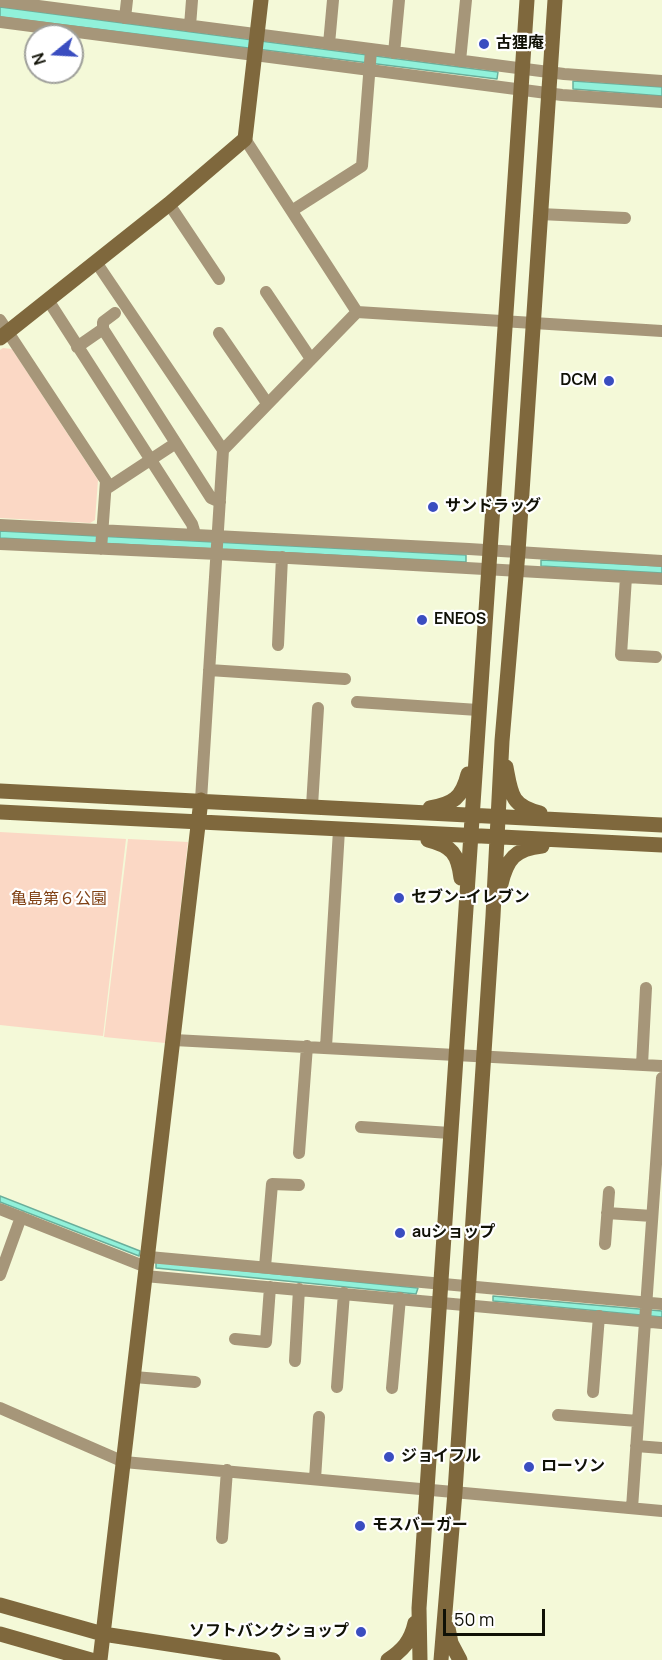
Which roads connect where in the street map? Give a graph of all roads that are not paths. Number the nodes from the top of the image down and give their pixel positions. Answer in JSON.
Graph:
{"nodes":[{"id":1,"x":127,"y":0,"type":"edge"},
{"id":2,"x":192,"y":0,"type":"edge"},
{"id":3,"x":261,"y":0,"type":"edge"},
{"id":4,"x":333,"y":0,"type":"edge"},
{"id":5,"x":399,"y":0,"type":"edge"},
{"id":6,"x":466,"y":0,"type":"edge"},
{"id":7,"x":527,"y":0,"type":"edge"},
{"id":8,"x":555,"y":0,"type":"edge"},
{"id":9,"x":0,"y":1,"type":"edge"},
{"id":10,"x":63,"y":5,"type":"edge"},
{"id":11,"x":0,"y":22,"type":"edge"},
{"id":12,"x":117,"y":25,"type":"junction"},
{"id":13,"x":190,"y":26,"type":"junction"},
{"id":14,"x":329,"y":44,"type":"junction"},
{"id":15,"x":257,"y":45,"type":"junction"},
{"id":16,"x":394,"y":52,"type":"junction"},
{"id":17,"x":370,"y":59,"type":"junction"},
{"id":18,"x":460,"y":61,"type":"junction"},
{"id":19,"x":521,"y":69,"type":"junction"},
{"id":20,"x":550,"y":72,"type":"junction"},
{"id":21,"x":662,"y":81,"type":"edge"},
{"id":22,"x":519,"y":89,"type":"junction"},
{"id":23,"x":548,"y":93,"type":"junction"},
{"id":24,"x":662,"y":102,"type":"edge"},
{"id":25,"x":245,"y":139,"type":"junction"},
{"id":26,"x":169,"y":204,"type":"junction"},
{"id":27,"x":293,"y":210,"type":"junction"},
{"id":28,"x":540,"y":214,"type":"junction"},
{"id":29,"x":625,"y":218,"type":"dead end"},
{"id":30,"x":96,"y":262,"type":"junction"},
{"id":31,"x":219,"y":279,"type":"dead end"},
{"id":32,"x":266,"y":292,"type":"dead end"},
{"id":33,"x":48,"y":300,"type":"junction"},
{"id":34,"x":357,"y":312,"type":"junction"},
{"id":35,"x":115,"y":313,"type":"dead end"},
{"id":36,"x":504,"y":321,"type":"junction"},
{"id":37,"x":532,"y":323,"type":"junction"},
{"id":38,"x":103,"y":329,"type":"junction"},
{"id":39,"x":3,"y":330,"type":"edge"},
{"id":40,"x":662,"y":331,"type":"edge"},
{"id":41,"x":219,"y":333,"type":"dead end"},
{"id":42,"x":77,"y":347,"type":"junction"},
{"id":43,"x":311,"y":359,"type":"junction"},
{"id":44,"x":267,"y":403,"type":"junction"},
{"id":45,"x":176,"y":443,"type":"junction"},
{"id":46,"x":223,"y":450,"type":"junction"},
{"id":47,"x":151,"y":460,"type":"junction"},
{"id":48,"x":106,"y":489,"type":"junction"},
{"id":49,"x":220,"y":502,"type":"junction"},
{"id":50,"x":0,"y":525,"type":"edge"},
{"id":51,"x":195,"y":534,"type":"junction"},
{"id":52,"x":102,"y":540,"type":"junction"},
{"id":53,"x":0,"y":544,"type":"edge"},
{"id":54,"x":218,"y":545,"type":"junction"},
{"id":55,"x":489,"y":550,"type":"junction"},
{"id":56,"x":518,"y":552,"type":"junction"},
{"id":57,"x":282,"y":557,"type":"junction"},
{"id":58,"x":662,"y":561,"type":"edge"},
{"id":59,"x":488,"y":569,"type":"junction"},
{"id":60,"x":517,"y":571,"type":"junction"},
{"id":61,"x":626,"y":578,"type":"junction"},
{"id":62,"x":662,"y":579,"type":"edge"},
{"id":63,"x":278,"y":645,"type":"dead end"},
{"id":64,"x":656,"y":657,"type":"dead end"},
{"id":65,"x":209,"y":670,"type":"junction"},
{"id":66,"x":345,"y":679,"type":"dead end"},
{"id":67,"x":357,"y":702,"type":"dead end"},
{"id":68,"x":318,"y":708,"type":"dead end"},
{"id":69,"x":478,"y":710,"type":"junction"},
{"id":70,"x":502,"y":741,"type":"junction"},
{"id":71,"x":476,"y":742,"type":"junction"},
{"id":72,"x":0,"y":791,"type":"edge"},
{"id":73,"x":201,"y":800,"type":"junction"},
{"id":74,"x":312,"y":806,"type":"junction"},
{"id":75,"x":0,"y":812,"type":"edge"},
{"id":76,"x":406,"y":813,"type":"junction"},
{"id":77,"x":471,"y":815,"type":"junction"},
{"id":78,"x":498,"y":817,"type":"junction"},
{"id":79,"x":587,"y":820,"type":"junction"},
{"id":80,"x":199,"y":823,"type":"junction"},
{"id":81,"x":662,"y":825,"type":"edge"},
{"id":82,"x":339,"y":830,"type":"junction"},
{"id":83,"x":406,"y":833,"type":"junction"},
{"id":84,"x":470,"y":836,"type":"junction"},
{"id":85,"x":497,"y":837,"type":"junction"},
{"id":86,"x":587,"y":841,"type":"junction"},
{"id":87,"x":662,"y":845,"type":"edge"},
{"id":88,"x":465,"y":914,"type":"junction"},
{"id":89,"x":493,"y":916,"type":"junction"},
{"id":90,"x":646,"y":988,"type":"dead end"},
{"id":91,"x":174,"y":1040,"type":"junction"},
{"id":92,"x":307,"y":1046,"type":"junction"},
{"id":93,"x":326,"y":1047,"type":"junction"},
{"id":94,"x":455,"y":1055,"type":"junction"},
{"id":95,"x":483,"y":1056,"type":"junction"},
{"id":96,"x":642,"y":1065,"type":"junction"},
{"id":97,"x":662,"y":1066,"type":"edge"},
{"id":98,"x":662,"y":1078,"type":"edge"},
{"id":99,"x":361,"y":1127,"type":"dead end"},
{"id":100,"x":450,"y":1132,"type":"junction"},
{"id":101,"x":660,"y":1141,"type":"edge"},
{"id":102,"x":299,"y":1153,"type":"dead end"},
{"id":103,"x":299,"y":1185,"type":"dead end"},
{"id":104,"x":609,"y":1192,"type":"dead end"},
{"id":105,"x":658,"y":1196,"type":"edge"},
{"id":106,"x":0,"y":1209,"type":"edge"},
{"id":107,"x":607,"y":1213,"type":"junction"},
{"id":108,"x":652,"y":1216,"type":"junction"},
{"id":109,"x":21,"y":1217,"type":"junction"},
{"id":110,"x":605,"y":1244,"type":"dead end"},
{"id":111,"x":147,"y":1267,"type":"junction"},
{"id":112,"x":265,"y":1267,"type":"junction"},
{"id":113,"x":0,"y":1275,"type":"edge"},
{"id":114,"x":440,"y":1285,"type":"junction"},
{"id":115,"x":270,"y":1287,"type":"junction"},
{"id":116,"x":469,"y":1287,"type":"junction"},
{"id":117,"x":299,"y":1289,"type":"junction"},
{"id":118,"x":344,"y":1293,"type":"junction"},
{"id":119,"x":400,"y":1298,"type":"junction"},
{"id":120,"x":439,"y":1301,"type":"junction"},
{"id":121,"x":468,"y":1304,"type":"junction"},
{"id":122,"x":662,"y":1304,"type":"edge"},
{"id":123,"x":646,"y":1312,"type":"junction"},
{"id":124,"x":599,"y":1316,"type":"junction"},
{"id":125,"x":662,"y":1323,"type":"edge"},
{"id":126,"x":235,"y":1339,"type":"dead end"},
{"id":127,"x":295,"y":1360,"type":"dead end"},
{"id":128,"x":134,"y":1377,"type":"junction"},
{"id":129,"x":195,"y":1382,"type":"dead end"},
{"id":130,"x":337,"y":1387,"type":"dead end"},
{"id":131,"x":392,"y":1388,"type":"dead end"},
{"id":132,"x":593,"y":1392,"type":"dead end"},
{"id":133,"x":0,"y":1408,"type":"edge"},
{"id":134,"x":558,"y":1415,"type":"dead end"},
{"id":135,"x":319,"y":1417,"type":"dead end"},
{"id":136,"x":638,"y":1421,"type":"junction"},
{"id":137,"x":636,"y":1446,"type":"junction"},
{"id":138,"x":662,"y":1448,"type":"edge"},
{"id":139,"x":124,"y":1462,"type":"junction"},
{"id":140,"x":227,"y":1470,"type":"junction"},
{"id":141,"x":315,"y":1479,"type":"junction"},
{"id":142,"x":427,"y":1490,"type":"junction"},
{"id":143,"x":455,"y":1492,"type":"junction"},
{"id":144,"x":632,"y":1508,"type":"junction"},
{"id":145,"x":662,"y":1511,"type":"edge"},
{"id":146,"x":222,"y":1538,"type":"dead end"},
{"id":147,"x":0,"y":1605,"type":"edge"},
{"id":148,"x":419,"y":1608,"type":"junction"},
{"id":149,"x":444,"y":1611,"type":"junction"},
{"id":150,"x":0,"y":1634,"type":"edge"},
{"id":151,"x":103,"y":1634,"type":"junction"},
{"id":152,"x":91,"y":1660,"type":"edge"},
{"id":153,"x":100,"y":1660,"type":"edge"},
{"id":154,"x":273,"y":1660,"type":"edge"},
{"id":155,"x":388,"y":1660,"type":"edge"},
{"id":156,"x":420,"y":1660,"type":"edge"},
{"id":157,"x":441,"y":1660,"type":"edge"},
{"id":158,"x":460,"y":1660,"type":"edge"}],
"edges":[{"from":1,"to":12,"type":"street"},
{"from":2,"to":13,"type":"street"},
{"from":3,"to":15,"type":"street"},
{"from":4,"to":14,"type":"street"},
{"from":5,"to":16,"type":"street"},
{"from":6,"to":18,"type":"street"},
{"from":7,"to":19,"type":"street"},
{"from":8,"to":20,"type":"street"},
{"from":9,"to":10,"type":"street"},
{"from":10,"to":12,"type":"street"},
{"from":11,"to":12,"type":"street"},
{"from":12,"to":13,"type":"street"},
{"from":12,"to":15,"type":"street"},
{"from":13,"to":15,"type":"street"},
{"from":14,"to":15,"type":"street"},
{"from":14,"to":17,"type":"street"},
{"from":15,"to":17,"type":"street"},
{"from":15,"to":25,"type":"street"},
{"from":16,"to":17,"type":"street"},
{"from":16,"to":18,"type":"street"},
{"from":17,"to":22,"type":"street"},
{"from":17,"to":27,"type":"street"},
{"from":18,"to":19,"type":"street"},
{"from":19,"to":20,"type":"street"},
{"from":19,"to":22,"type":"street"},
{"from":20,"to":21,"type":"street"},
{"from":20,"to":23,"type":"street"},
{"from":22,"to":23,"type":"street"},
{"from":22,"to":36,"type":"street"},
{"from":23,"to":24,"type":"street"},
{"from":23,"to":28,"type":"street"},
{"from":25,"to":26,"type":"street"},
{"from":25,"to":27,"type":"street"},
{"from":26,"to":30,"type":"street"},
{"from":26,"to":31,"type":"street"},
{"from":27,"to":34,"type":"street"},
{"from":28,"to":29,"type":"street"},
{"from":28,"to":37,"type":"street"},
{"from":30,"to":33,"type":"street"},
{"from":30,"to":46,"type":"street"},
{"from":32,"to":43,"type":"street"},
{"from":33,"to":39,"type":"street"},
{"from":33,"to":42,"type":"street"},
{"from":34,"to":36,"type":"street"},
{"from":34,"to":43,"type":"street"},
{"from":35,"to":38,"type":"street"},
{"from":36,"to":37,"type":"street"},
{"from":36,"to":55,"type":"street"},
{"from":37,"to":40,"type":"street"},
{"from":37,"to":56,"type":"street"},
{"from":38,"to":42,"type":"street"},
{"from":38,"to":45,"type":"street"},
{"from":39,"to":48,"type":"street"},
{"from":41,"to":44,"type":"street"},
{"from":42,"to":47,"type":"street"},
{"from":43,"to":44,"type":"street"},
{"from":44,"to":46,"type":"street"},
{"from":45,"to":47,"type":"street"},
{"from":45,"to":49,"type":"street"},
{"from":46,"to":49,"type":"street"},
{"from":47,"to":48,"type":"street"},
{"from":47,"to":51,"type":"street"},
{"from":48,"to":52,"type":"street"},
{"from":49,"to":54,"type":"street"},
{"from":50,"to":52,"type":"street"},
{"from":51,"to":52,"type":"street"},
{"from":51,"to":54,"type":"street"},
{"from":52,"to":53,"type":"street"},
{"from":52,"to":54,"type":"street"},
{"from":54,"to":55,"type":"street"},
{"from":54,"to":57,"type":"street"},
{"from":54,"to":65,"type":"street"},
{"from":55,"to":56,"type":"street"},
{"from":55,"to":59,"type":"street"},
{"from":56,"to":58,"type":"street"},
{"from":56,"to":60,"type":"street"},
{"from":57,"to":59,"type":"street"},
{"from":57,"to":63,"type":"street"},
{"from":59,"to":60,"type":"street"},
{"from":59,"to":69,"type":"street"},
{"from":60,"to":61,"type":"street"},
{"from":60,"to":70,"type":"street"},
{"from":61,"to":62,"type":"street"},
{"from":61,"to":64,"type":"street"},
{"from":65,"to":66,"type":"street"},
{"from":65,"to":73,"type":"street"},
{"from":67,"to":69,"type":"street"},
{"from":68,"to":74,"type":"street"},
{"from":69,"to":71,"type":"street"},
{"from":70,"to":78,"type":"street"},
{"from":70,"to":79,"type":"street"},
{"from":71,"to":76,"type":"street"},
{"from":71,"to":77,"type":"street"},
{"from":72,"to":73,"type":"street"},
{"from":73,"to":74,"type":"street"},
{"from":73,"to":80,"type":"street"},
{"from":74,"to":76,"type":"street"},
{"from":75,"to":80,"type":"street"},
{"from":76,"to":77,"type":"street"},
{"from":77,"to":78,"type":"street"},
{"from":77,"to":84,"type":"street"},
{"from":78,"to":79,"type":"street"},
{"from":78,"to":85,"type":"street"},
{"from":79,"to":81,"type":"street"},
{"from":80,"to":82,"type":"street"},
{"from":80,"to":91,"type":"street"},
{"from":82,"to":83,"type":"street"},
{"from":82,"to":93,"type":"street"},
{"from":83,"to":84,"type":"street"},
{"from":83,"to":88,"type":"street"},
{"from":84,"to":85,"type":"street"},
{"from":84,"to":88,"type":"street"},
{"from":85,"to":86,"type":"street"},
{"from":85,"to":89,"type":"street"},
{"from":86,"to":87,"type":"street"},
{"from":86,"to":89,"type":"street"},
{"from":88,"to":94,"type":"street"},
{"from":89,"to":95,"type":"street"},
{"from":90,"to":96,"type":"street"},
{"from":91,"to":92,"type":"street"},
{"from":91,"to":111,"type":"street"},
{"from":92,"to":93,"type":"street"},
{"from":92,"to":102,"type":"street"},
{"from":93,"to":94,"type":"street"},
{"from":94,"to":95,"type":"street"},
{"from":94,"to":100,"type":"street"},
{"from":95,"to":96,"type":"street"},
{"from":95,"to":116,"type":"street"},
{"from":96,"to":97,"type":"street"},
{"from":98,"to":101,"type":"street"},
{"from":99,"to":100,"type":"street"},
{"from":100,"to":114,"type":"street"},
{"from":101,"to":105,"type":"street"},
{"from":103,"to":112,"type":"street"},
{"from":104,"to":107,"type":"street"},
{"from":105,"to":108,"type":"street"},
{"from":106,"to":109,"type":"street"},
{"from":107,"to":108,"type":"street"},
{"from":107,"to":110,"type":"street"},
{"from":108,"to":123,"type":"street"},
{"from":109,"to":111,"type":"street"},
{"from":109,"to":113,"type":"street"},
{"from":111,"to":112,"type":"street"},
{"from":111,"to":115,"type":"street"},
{"from":111,"to":128,"type":"street"},
{"from":112,"to":114,"type":"street"},
{"from":114,"to":116,"type":"street"},
{"from":114,"to":120,"type":"street"},
{"from":115,"to":117,"type":"street"},
{"from":115,"to":126,"type":"street"},
{"from":116,"to":121,"type":"street"},
{"from":116,"to":123,"type":"street"},
{"from":117,"to":118,"type":"street"},
{"from":117,"to":127,"type":"street"},
{"from":118,"to":119,"type":"street"},
{"from":118,"to":130,"type":"street"},
{"from":119,"to":120,"type":"street"},
{"from":119,"to":131,"type":"street"},
{"from":120,"to":121,"type":"street"},
{"from":120,"to":142,"type":"street"},
{"from":121,"to":124,"type":"street"},
{"from":121,"to":143,"type":"street"},
{"from":122,"to":123,"type":"street"},
{"from":123,"to":124,"type":"street"},
{"from":123,"to":125,"type":"street"},
{"from":123,"to":136,"type":"street"},
{"from":124,"to":132,"type":"street"},
{"from":128,"to":129,"type":"street"},
{"from":128,"to":139,"type":"street"},
{"from":133,"to":139,"type":"street"},
{"from":134,"to":136,"type":"street"},
{"from":135,"to":141,"type":"street"},
{"from":136,"to":137,"type":"street"},
{"from":137,"to":138,"type":"street"},
{"from":137,"to":144,"type":"street"},
{"from":139,"to":140,"type":"street"},
{"from":139,"to":151,"type":"street"},
{"from":140,"to":141,"type":"street"},
{"from":140,"to":146,"type":"street"},
{"from":141,"to":142,"type":"street"},
{"from":142,"to":143,"type":"street"},
{"from":142,"to":148,"type":"street"},
{"from":143,"to":144,"type":"street"},
{"from":143,"to":149,"type":"street"},
{"from":144,"to":145,"type":"street"},
{"from":147,"to":151,"type":"street"},
{"from":148,"to":155,"type":"street"},
{"from":148,"to":156,"type":"street"},
{"from":149,"to":157,"type":"street"},
{"from":149,"to":158,"type":"street"},
{"from":150,"to":152,"type":"street"},
{"from":151,"to":153,"type":"street"},
{"from":151,"to":154,"type":"street"}]}
